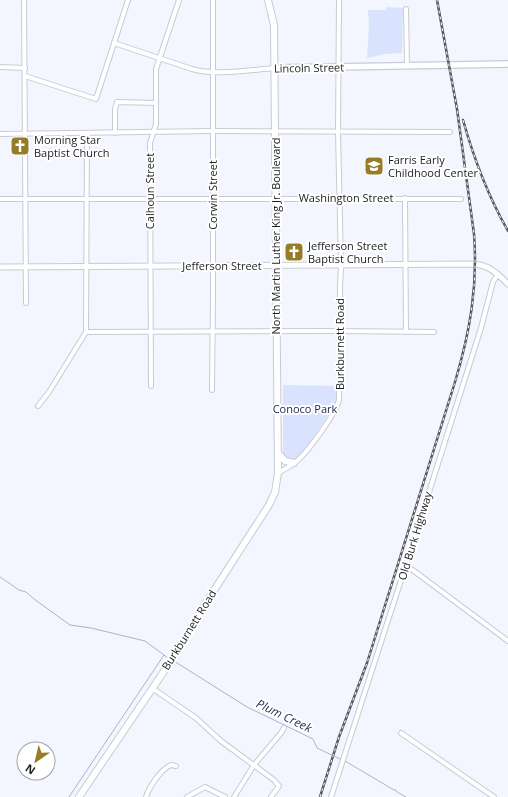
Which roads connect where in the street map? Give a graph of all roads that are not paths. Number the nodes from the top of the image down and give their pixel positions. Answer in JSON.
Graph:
{"nodes":[{"id":1,"x":24,"y":0,"type":"edge"},
{"id":2,"x":128,"y":0,"type":"edge"},
{"id":3,"x":179,"y":0,"type":"edge"},
{"id":4,"x":213,"y":0,"type":"edge"},
{"id":5,"x":268,"y":0,"type":"edge"},
{"id":6,"x":339,"y":0,"type":"edge"},
{"id":7,"x":406,"y":9,"type":"dead end"},
{"id":8,"x":114,"y":43,"type":"junction"},
{"id":9,"x":160,"y":58,"type":"junction"},
{"id":10,"x":508,"y":64,"type":"edge"},
{"id":11,"x":407,"y":66,"type":"junction"},
{"id":12,"x":0,"y":67,"type":"edge"},
{"id":13,"x":338,"y":67,"type":"junction"},
{"id":14,"x":25,"y":68,"type":"junction"},
{"id":15,"x":274,"y":68,"type":"junction"},
{"id":16,"x":213,"y":72,"type":"junction"},
{"id":17,"x":25,"y":76,"type":"junction"},
{"id":18,"x":156,"y":103,"type":"junction"},
{"id":19,"x":213,"y":131,"type":"junction"},
{"id":20,"x":275,"y":131,"type":"junction"},
{"id":21,"x":153,"y":132,"type":"junction"},
{"id":22,"x":338,"y":132,"type":"junction"},
{"id":23,"x":450,"y":132,"type":"dead end"},
{"id":24,"x":87,"y":133,"type":"junction"},
{"id":25,"x":115,"y":133,"type":"junction"},
{"id":26,"x":0,"y":134,"type":"edge"},
{"id":27,"x":24,"y":134,"type":"junction"},
{"id":28,"x":275,"y":198,"type":"junction"},
{"id":29,"x":405,"y":198,"type":"junction"},
{"id":30,"x":0,"y":199,"type":"edge"},
{"id":31,"x":25,"y":199,"type":"junction"},
{"id":32,"x":87,"y":199,"type":"junction"},
{"id":33,"x":150,"y":199,"type":"junction"},
{"id":34,"x":213,"y":199,"type":"junction"},
{"id":35,"x":340,"y":199,"type":"junction"},
{"id":36,"x":461,"y":199,"type":"dead end"},
{"id":37,"x":406,"y":265,"type":"junction"},
{"id":38,"x":150,"y":266,"type":"junction"},
{"id":39,"x":213,"y":266,"type":"junction"},
{"id":40,"x":276,"y":266,"type":"junction"},
{"id":41,"x":341,"y":266,"type":"junction"},
{"id":42,"x":0,"y":267,"type":"edge"},
{"id":43,"x":26,"y":267,"type":"junction"},
{"id":44,"x":86,"y":267,"type":"junction"},
{"id":45,"x":498,"y":274,"type":"junction"},
{"id":46,"x":508,"y":284,"type":"edge"},
{"id":47,"x":26,"y":303,"type":"dead end"},
{"id":48,"x":150,"y":331,"type":"junction"},
{"id":49,"x":213,"y":331,"type":"junction"},
{"id":50,"x":276,"y":331,"type":"junction"},
{"id":51,"x":339,"y":331,"type":"junction"},
{"id":52,"x":86,"y":332,"type":"junction"},
{"id":53,"x":406,"y":332,"type":"junction"},
{"id":54,"x":434,"y":332,"type":"dead end"},
{"id":55,"x":151,"y":386,"type":"dead end"},
{"id":56,"x":212,"y":390,"type":"dead end"},
{"id":57,"x":38,"y":406,"type":"dead end"},
{"id":58,"x":278,"y":453,"type":"junction"},
{"id":59,"x":294,"y":463,"type":"junction"},
{"id":60,"x":278,"y":473,"type":"junction"},
{"id":61,"x":406,"y":565,"type":"junction"},
{"id":62,"x":508,"y":640,"type":"edge"},
{"id":63,"x":152,"y":688,"type":"junction"},
{"id":64,"x":284,"y":728,"type":"dead end"},
{"id":65,"x":401,"y":733,"type":"dead end"},
{"id":66,"x":254,"y":765,"type":"junction"},
{"id":67,"x":176,"y":766,"type":"dead end"},
{"id":68,"x":79,"y":797,"type":"edge"},
{"id":69,"x":146,"y":797,"type":"edge"},
{"id":70,"x":187,"y":797,"type":"edge"},
{"id":71,"x":225,"y":797,"type":"edge"},
{"id":72,"x":234,"y":797,"type":"edge"},
{"id":73,"x":271,"y":797,"type":"edge"},
{"id":74,"x":330,"y":797,"type":"edge"},
{"id":75,"x":494,"y":797,"type":"edge"}],
"edges":[{"from":1,"to":14,"type":"street"},
{"from":2,"to":8,"type":"street"},
{"from":3,"to":9,"type":"street","name":"Calhoun Street"},
{"from":4,"to":16,"type":"street","name":"Corwin Street"},
{"from":5,"to":15,"type":"main road","name":"North Martin Luther King Jr. Boulevard"},
{"from":6,"to":13,"type":"street","name":"Burkburnett Road"},
{"from":7,"to":11,"type":"street"},
{"from":8,"to":9,"type":"street","name":"Lincoln Street"},
{"from":8,"to":17,"type":"street"},
{"from":9,"to":16,"type":"street","name":"Lincoln Street"},
{"from":9,"to":18,"type":"street","name":"Calhoun Street"},
{"from":10,"to":11,"type":"main road","name":"Lincoln Street"},
{"from":11,"to":13,"type":"main road","name":"Lincoln Street"},
{"from":12,"to":14,"type":"street"},
{"from":13,"to":15,"type":"main road","name":"Lincoln Street"},
{"from":13,"to":22,"type":"street","name":"Burkburnett Road"},
{"from":14,"to":17,"type":"street"},
{"from":15,"to":16,"type":"street","name":"Lincoln Street"},
{"from":15,"to":20,"type":"main road","name":"North Martin Luther King Jr. Boulevard"},
{"from":16,"to":19,"type":"street","name":"Corwin Street"},
{"from":17,"to":27,"type":"street"},
{"from":18,"to":21,"type":"street","name":"Calhoun Street"},
{"from":18,"to":25,"type":"street"},
{"from":19,"to":20,"type":"street"},
{"from":19,"to":21,"type":"street"},
{"from":19,"to":34,"type":"street","name":"Corwin Street"},
{"from":20,"to":22,"type":"street"},
{"from":20,"to":28,"type":"main road","name":"North Martin Luther King Jr. Boulevard"},
{"from":21,"to":25,"type":"street"},
{"from":21,"to":33,"type":"street","name":"Calhoun Street"},
{"from":22,"to":23,"type":"street"},
{"from":22,"to":35,"type":"street","name":"Burkburnett Road"},
{"from":24,"to":25,"type":"street"},
{"from":24,"to":27,"type":"street"},
{"from":24,"to":32,"type":"street"},
{"from":26,"to":27,"type":"street"},
{"from":27,"to":31,"type":"street"},
{"from":28,"to":34,"type":"street","name":"Washington Street"},
{"from":28,"to":35,"type":"street","name":"Washington Street"},
{"from":28,"to":40,"type":"main road","name":"North Martin Luther King Jr. Boulevard"},
{"from":29,"to":35,"type":"street","name":"Washington Street"},
{"from":29,"to":36,"type":"street","name":"Washington Street"},
{"from":29,"to":37,"type":"street"},
{"from":30,"to":31,"type":"street","name":"Washington Street"},
{"from":31,"to":32,"type":"street","name":"Washington Street"},
{"from":31,"to":43,"type":"street"},
{"from":32,"to":33,"type":"street","name":"Washington Street"},
{"from":32,"to":44,"type":"street"},
{"from":33,"to":34,"type":"street","name":"Washington Street"},
{"from":33,"to":38,"type":"street","name":"Calhoun Street"},
{"from":34,"to":39,"type":"street","name":"Corwin Street"},
{"from":35,"to":41,"type":"street","name":"Burkburnett Road"},
{"from":37,"to":41,"type":"street","name":"Jefferson Street"},
{"from":37,"to":45,"type":"street","name":"Jefferson Street"},
{"from":37,"to":53,"type":"street"},
{"from":38,"to":39,"type":"street","name":"Jefferson Street"},
{"from":38,"to":44,"type":"street","name":"Jefferson Street"},
{"from":38,"to":48,"type":"street","name":"Calhoun Street"},
{"from":39,"to":40,"type":"street","name":"Jefferson Street"},
{"from":39,"to":49,"type":"street","name":"Corwin Street"},
{"from":40,"to":41,"type":"street","name":"Jefferson Street"},
{"from":40,"to":50,"type":"main road","name":"North Martin Luther King Jr. Boulevard"},
{"from":41,"to":51,"type":"street","name":"Burkburnett Road"},
{"from":42,"to":43,"type":"street","name":"Jefferson Street"},
{"from":43,"to":44,"type":"street","name":"Jefferson Street"},
{"from":43,"to":47,"type":"street"},
{"from":44,"to":52,"type":"street"},
{"from":45,"to":46,"type":"street","name":"Jefferson Street"},
{"from":45,"to":61,"type":"street","name":"Old Burk Highway"},
{"from":48,"to":49,"type":"street"},
{"from":48,"to":52,"type":"street"},
{"from":48,"to":55,"type":"street","name":"Calhoun Street"},
{"from":49,"to":50,"type":"street"},
{"from":49,"to":56,"type":"street","name":"Corwin Street"},
{"from":50,"to":51,"type":"street"},
{"from":50,"to":58,"type":"main road","name":"North Martin Luther King Jr. Boulevard"},
{"from":51,"to":53,"type":"street"},
{"from":51,"to":59,"type":"street","name":"Burkburnett Road"},
{"from":52,"to":57,"type":"street"},
{"from":53,"to":54,"type":"street"},
{"from":58,"to":59,"type":"main road"},
{"from":58,"to":60,"type":"main road","name":"North Martin Luther King Jr. Boulevard"},
{"from":59,"to":60,"type":"street","name":"Burkburnett Road"},
{"from":60,"to":63,"type":"main road","name":"Burkburnett Road"},
{"from":61,"to":62,"type":"street"},
{"from":61,"to":74,"type":"street","name":"Old Burk Highway"},
{"from":63,"to":66,"type":"street"},
{"from":63,"to":68,"type":"main road","name":"Burkburnett Road"},
{"from":64,"to":66,"type":"street"},
{"from":65,"to":75,"type":"street"},
{"from":66,"to":72,"type":"street"},
{"from":66,"to":73,"type":"street"},
{"from":67,"to":69,"type":"street"},
{"from":70,"to":71,"type":"street"}]}
